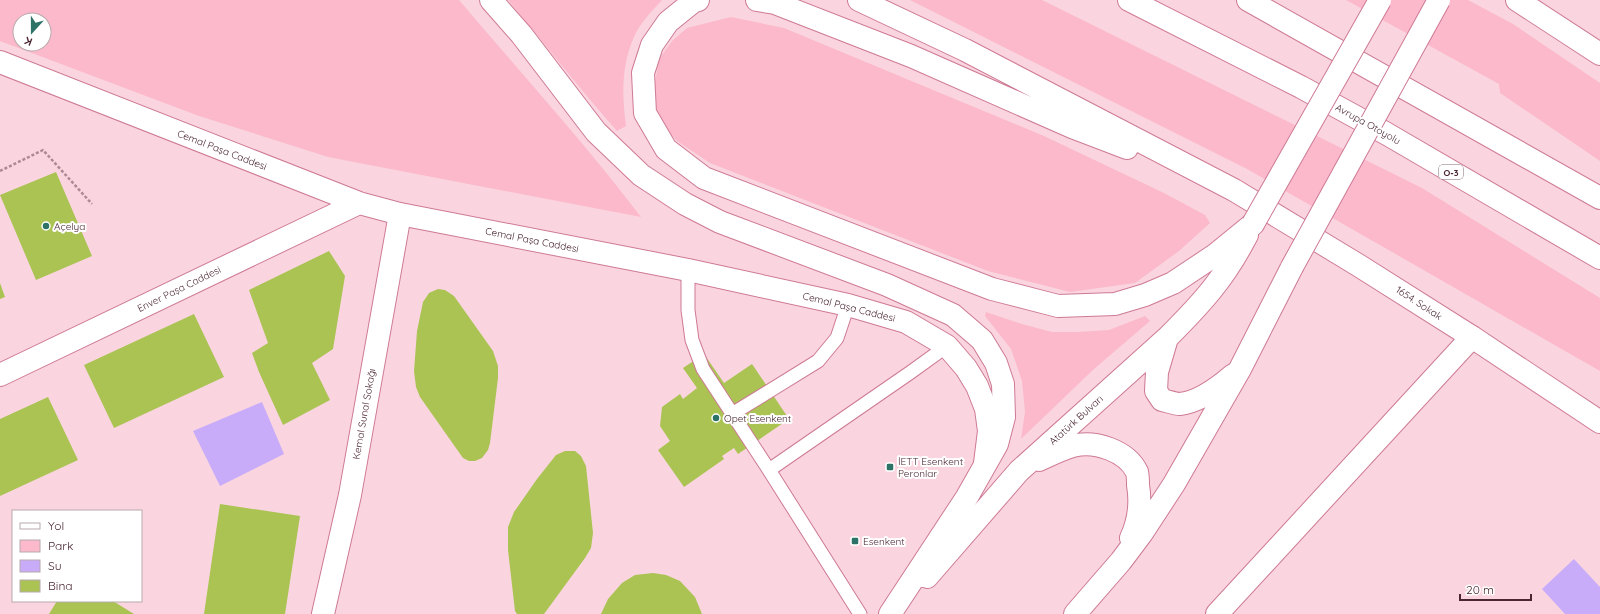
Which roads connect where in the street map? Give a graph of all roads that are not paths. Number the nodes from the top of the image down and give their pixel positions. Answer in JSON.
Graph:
{"nodes":[{"id":1,"x":491,"y":0,"type":"edge"},
{"id":2,"x":698,"y":0,"type":"edge"},
{"id":3,"x":757,"y":0,"type":"edge"},
{"id":4,"x":859,"y":0,"type":"edge"},
{"id":5,"x":1129,"y":0,"type":"edge"},
{"id":6,"x":1248,"y":0,"type":"edge"},
{"id":7,"x":1380,"y":0,"type":"edge"},
{"id":8,"x":1439,"y":0,"type":"edge"},
{"id":9,"x":1517,"y":0,"type":"edge"},
{"id":10,"x":1524,"y":0,"type":"edge"},
{"id":11,"x":1600,"y":38,"type":"edge"},
{"id":12,"x":1600,"y":54,"type":"edge"},
{"id":13,"x":0,"y":62,"type":"edge"},
{"id":14,"x":1234,"y":190,"type":"junction"},
{"id":15,"x":1600,"y":198,"type":"edge"},
{"id":16,"x":359,"y":203,"type":"junction"},
{"id":17,"x":400,"y":214,"type":"junction"},
{"id":18,"x":1253,"y":224,"type":"junction"},
{"id":19,"x":1600,"y":258,"type":"edge"},
{"id":20,"x":688,"y":270,"type":"junction"},
{"id":21,"x":848,"y":305,"type":"junction"},
{"id":22,"x":1167,"y":338,"type":"junction"},
{"id":23,"x":1472,"y":338,"type":"junction"},
{"id":24,"x":947,"y":346,"type":"junction"},
{"id":25,"x":1240,"y":369,"type":"junction"},
{"id":26,"x":0,"y":375,"type":"edge"},
{"id":27,"x":732,"y":414,"type":"junction"},
{"id":28,"x":1600,"y":422,"type":"edge"},
{"id":29,"x":985,"y":467,"type":"junction"},
{"id":30,"x":769,"y":470,"type":"junction"},
{"id":31,"x":1019,"y":471,"type":"junction"},
{"id":32,"x":1122,"y":561,"type":"junction"},
{"id":33,"x":323,"y":614,"type":"edge"},
{"id":34,"x":860,"y":614,"type":"edge"},
{"id":35,"x":890,"y":614,"type":"edge"},
{"id":36,"x":895,"y":614,"type":"edge"},
{"id":37,"x":1075,"y":614,"type":"edge"},
{"id":38,"x":1217,"y":614,"type":"edge"}],
"edges":[{"from":1,"to":29,"type":"main road"},
{"from":2,"to":18,"type":"main road"},
{"from":3,"to":14,"type":"main road"},
{"from":4,"to":14,"type":"main road"},
{"from":5,"to":19,"type":"main road","name":"Avrupa Otoyolu","number":"O-3"},
{"from":6,"to":15,"type":"main road"},
{"from":7,"to":18,"type":"main road","name":"Atatürk Bulvarı","bridge":true},
{"from":8,"to":25,"type":"main road","bridge":true},
{"from":9,"to":12,"type":"main road"},
{"from":10,"to":11,"type":"main road"},
{"from":13,"to":16,"type":"main road","name":"Cemal Paşa Caddesi"},
{"from":14,"to":23,"type":"main road","name":"1654. Sokak"},
{"from":16,"to":17,"type":"main road","name":"Cemal Paşa Caddesi"},
{"from":16,"to":26,"type":"main road","name":"Enver Paşa Caddesi"},
{"from":17,"to":20,"type":"main road","name":"Cemal Paşa Caddesi"},
{"from":17,"to":33,"type":"main road","name":"Kemal Sunal Sokağı"},
{"from":18,"to":22,"type":"main road","name":"Atatürk Bulvarı"},
{"from":20,"to":21,"type":"main road","name":"Cemal Paşa Caddesi"},
{"from":20,"to":27,"type":"lane"},
{"from":21,"to":24,"type":"main road","name":"Cemal Paşa Caddesi"},
{"from":21,"to":27,"type":"lane"},
{"from":22,"to":25,"type":"main road"},
{"from":22,"to":31,"type":"main road","name":"Atatürk Bulvarı"},
{"from":23,"to":28,"type":"main road","name":"1654. Sokak"},
{"from":23,"to":38,"type":"main road"},
{"from":24,"to":29,"type":"main road","name":"Cemal Paşa Caddesi"},
{"from":24,"to":30,"type":"lane"},
{"from":25,"to":32,"type":"main road"},
{"from":27,"to":30,"type":"lane"},
{"from":29,"to":35,"type":"main road"},
{"from":30,"to":34,"type":"lane"},
{"from":31,"to":32,"type":"main road"},
{"from":31,"to":36,"type":"main road","name":"Atatürk Bulvarı"},
{"from":32,"to":37,"type":"main road"}]}
